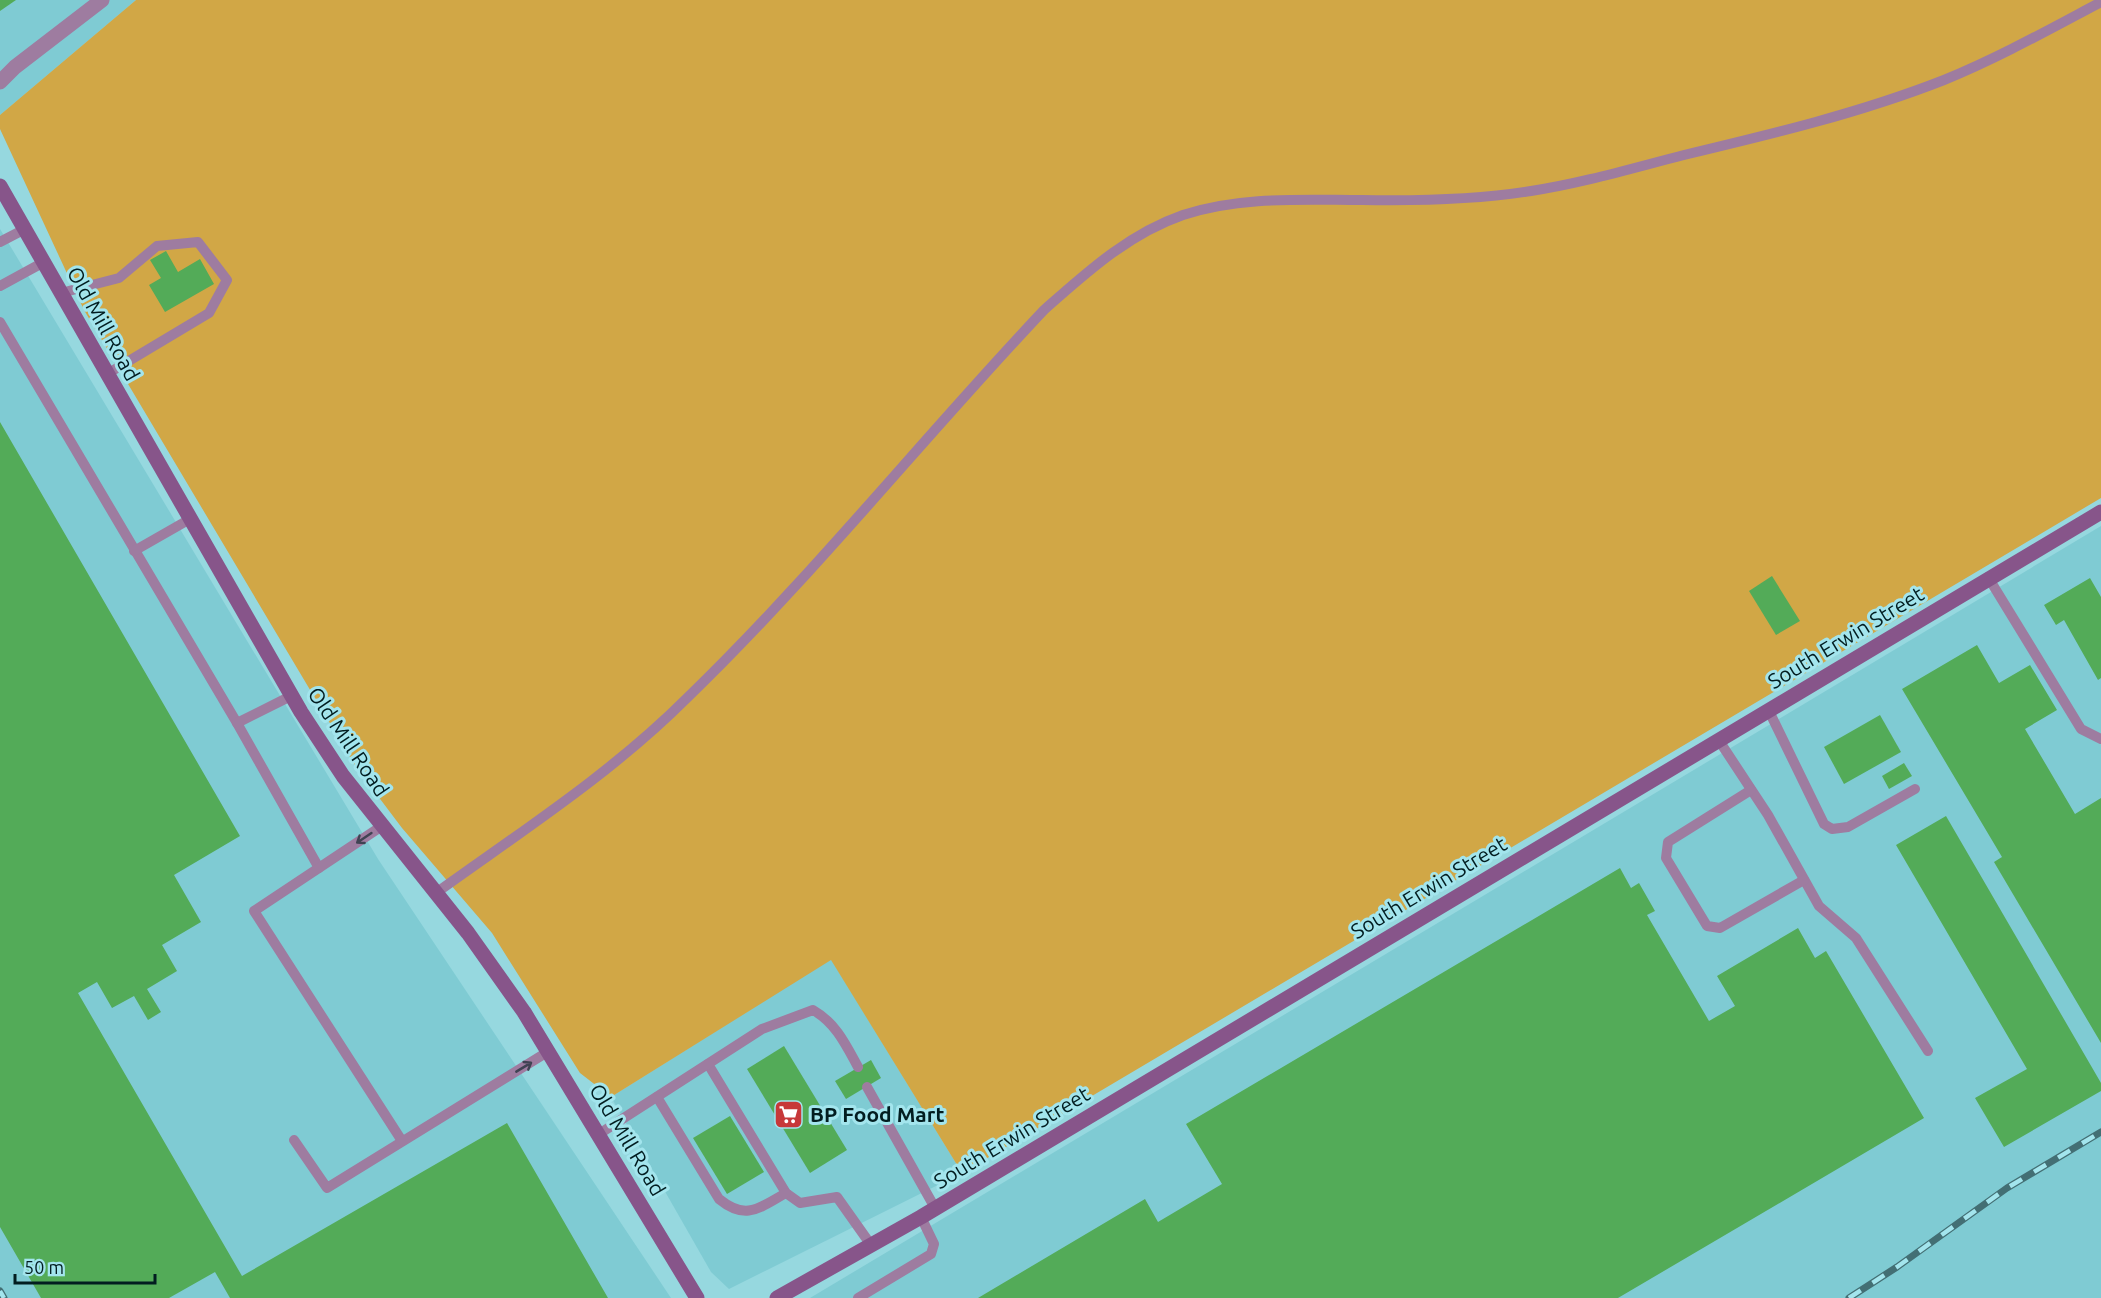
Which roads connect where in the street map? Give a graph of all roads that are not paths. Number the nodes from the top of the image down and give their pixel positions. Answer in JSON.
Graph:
{"nodes":[{"id":1,"x":102,"y":0,"type":"edge"},
{"id":2,"x":2101,"y":2,"type":"edge"},
{"id":3,"x":0,"y":82,"type":"edge"},
{"id":4,"x":0,"y":186,"type":"edge"},
{"id":5,"x":25,"y":229,"type":"junction"},
{"id":6,"x":0,"y":242,"type":"edge"},
{"id":7,"x":44,"y":262,"type":"junction"},
{"id":8,"x":0,"y":286,"type":"edge"},
{"id":9,"x":61,"y":292,"type":"junction"},
{"id":10,"x":0,"y":322,"type":"edge"},
{"id":11,"x":107,"y":374,"type":"junction"},
{"id":12,"x":2101,"y":512,"type":"edge"},
{"id":13,"x":190,"y":519,"type":"junction"},
{"id":14,"x":134,"y":551,"type":"junction"},
{"id":15,"x":1988,"y":577,"type":"junction"},
{"id":16,"x":291,"y":696,"type":"junction"},
{"id":17,"x":1768,"y":709,"type":"junction"},
{"id":18,"x":237,"y":723,"type":"junction"},
{"id":19,"x":1718,"y":739,"type":"junction"},
{"id":20,"x":2101,"y":739,"type":"edge"},
{"id":21,"x":1915,"y":789,"type":"dead end"},
{"id":22,"x":1751,"y":790,"type":"junction"},
{"id":23,"x":382,"y":826,"type":"junction"},
{"id":24,"x":319,"y":868,"type":"junction"},
{"id":25,"x":1804,"y":880,"type":"junction"},
{"id":26,"x":436,"y":893,"type":"junction"},
{"id":27,"x":549,"y":1051,"type":"junction"},
{"id":28,"x":1928,"y":1051,"type":"dead end"},
{"id":29,"x":708,"y":1064,"type":"junction"},
{"id":30,"x":858,"y":1068,"type":"dead end"},
{"id":31,"x":867,"y":1087,"type":"dead end"},
{"id":32,"x":657,"y":1097,"type":"junction"},
{"id":33,"x":599,"y":1134,"type":"junction"},
{"id":34,"x":294,"y":1140,"type":"dead end"},
{"id":35,"x":402,"y":1141,"type":"junction"},
{"id":36,"x":786,"y":1193,"type":"junction"},
{"id":37,"x":935,"y":1208,"type":"junction"},
{"id":38,"x":921,"y":1217,"type":"junction"},
{"id":39,"x":871,"y":1245,"type":"junction"},
{"id":40,"x":696,"y":1298,"type":"edge"},
{"id":41,"x":777,"y":1298,"type":"edge"},
{"id":42,"x":858,"y":1298,"type":"edge"}],
"edges":[{"from":1,"to":3,"type":"street"},
{"from":2,"to":26,"type":"lane"},
{"from":4,"to":5,"type":"street","name":"Old Mill Road"},
{"from":5,"to":6,"type":"lane"},
{"from":5,"to":7,"type":"street","name":"Old Mill Road"},
{"from":7,"to":8,"type":"lane"},
{"from":7,"to":9,"type":"street","name":"Old Mill Road"},
{"from":9,"to":11,"type":"street","name":"Old Mill Road"},
{"from":9,"to":11,"type":"lane"},
{"from":10,"to":14,"type":"lane"},
{"from":11,"to":13,"type":"street","name":"Old Mill Road"},
{"from":12,"to":15,"type":"street","name":"South Erwin Street"},
{"from":13,"to":14,"type":"lane"},
{"from":13,"to":16,"type":"street","name":"Old Mill Road"},
{"from":14,"to":18,"type":"lane"},
{"from":15,"to":17,"type":"street","name":"South Erwin Street"},
{"from":15,"to":20,"type":"lane"},
{"from":16,"to":18,"type":"lane"},
{"from":16,"to":23,"type":"street","name":"Old Mill Road"},
{"from":17,"to":19,"type":"street","name":"South Erwin Street"},
{"from":17,"to":21,"type":"lane"},
{"from":18,"to":24,"type":"lane"},
{"from":19,"to":22,"type":"lane"},
{"from":19,"to":37,"type":"street","name":"South Erwin Street"},
{"from":22,"to":25,"type":"lane"},
{"from":22,"to":25,"type":"lane"},
{"from":23,"to":24,"type":"lane","one_way":true},
{"from":23,"to":26,"type":"street","name":"Old Mill Road"},
{"from":24,"to":35,"type":"lane"},
{"from":25,"to":28,"type":"lane"},
{"from":26,"to":27,"type":"street","name":"Old Mill Road"},
{"from":27,"to":33,"type":"street","name":"Old Mill Road"},
{"from":35,"to":27,"type":"lane","one_way":true},
{"from":29,"to":30,"type":"lane"},
{"from":29,"to":32,"type":"lane"},
{"from":29,"to":36,"type":"lane"},
{"from":31,"to":37,"type":"lane"},
{"from":32,"to":33,"type":"lane"},
{"from":32,"to":36,"type":"lane"},
{"from":33,"to":40,"type":"street","name":"Old Mill Road"},
{"from":34,"to":35,"type":"lane"},
{"from":36,"to":39,"type":"lane"},
{"from":37,"to":38,"type":"street","name":"South Erwin Street"},
{"from":38,"to":39,"type":"street","name":"South Erwin Street"},
{"from":38,"to":42,"type":"lane"},
{"from":39,"to":41,"type":"street","name":"South Erwin Street"}]}
